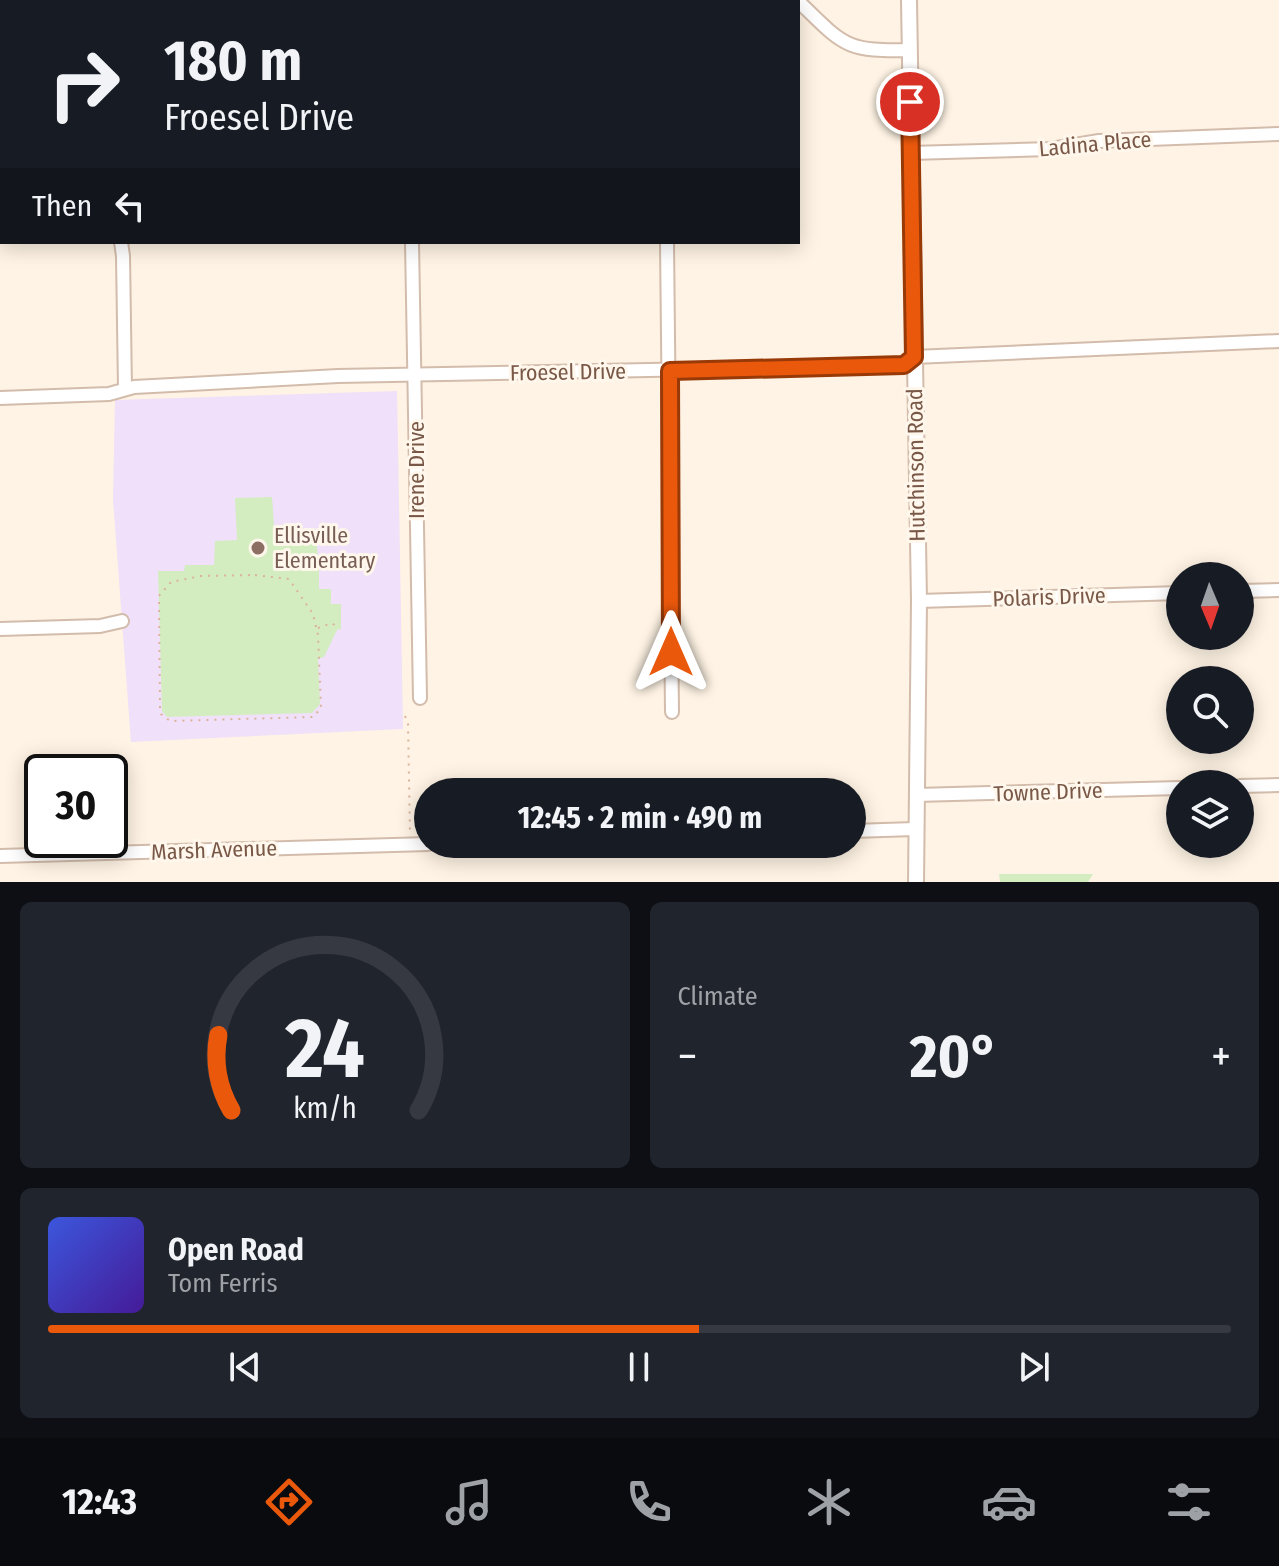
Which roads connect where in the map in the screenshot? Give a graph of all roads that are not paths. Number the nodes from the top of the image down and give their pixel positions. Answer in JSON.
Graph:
{"nodes":[{"id":1,"x":909,"y":0,"type":"edge"},
{"id":2,"x":800,"y":3,"type":"edge"},
{"id":3,"x":910,"y":50,"type":"junction"},
{"id":4,"x":1279,"y":134,"type":"edge"},
{"id":5,"x":910,"y":153,"type":"junction"},
{"id":6,"x":121,"y":244,"type":"edge"},
{"id":7,"x":412,"y":244,"type":"edge"},
{"id":8,"x":667,"y":244,"type":"edge"},
{"id":9,"x":1279,"y":341,"type":"edge"},
{"id":10,"x":914,"y":357,"type":"junction"},
{"id":11,"x":670,"y":371,"type":"junction"},
{"id":12,"x":415,"y":375,"type":"junction"},
{"id":13,"x":125,"y":389,"type":"junction"},
{"id":14,"x":0,"y":398,"type":"edge"},
{"id":15,"x":1279,"y":590,"type":"edge"},
{"id":16,"x":1254,"y":591,"type":"edge"},
{"id":17,"x":1166,"y":593,"type":"edge"},
{"id":18,"x":919,"y":601,"type":"junction"},
{"id":19,"x":122,"y":621,"type":"dead end"},
{"id":20,"x":0,"y":629,"type":"edge"},
{"id":21,"x":420,"y":698,"type":"dead end"},
{"id":22,"x":672,"y":712,"type":"dead end"},
{"id":23,"x":1279,"y":785,"type":"edge"},
{"id":24,"x":1254,"y":786,"type":"edge"},
{"id":25,"x":1166,"y":788,"type":"edge"},
{"id":26,"x":916,"y":795,"type":"junction"},
{"id":27,"x":915,"y":829,"type":"junction"},
{"id":28,"x":866,"y":831,"type":"edge"},
{"id":29,"x":414,"y":844,"type":"edge"},
{"id":30,"x":0,"y":856,"type":"edge"},
{"id":31,"x":916,"y":882,"type":"edge"}],
"edges":[{"from":1,"to":3,"type":"street","name":"Hutchinson Road"},
{"from":2,"to":3,"type":"street"},
{"from":3,"to":5,"type":"street","name":"Hutchinson Road"},
{"from":4,"to":5,"type":"street","name":"Ladina Place"},
{"from":5,"to":10,"type":"street","name":"Hutchinson Road"},
{"from":6,"to":13,"type":"street"},
{"from":7,"to":12,"type":"street","name":"Irene Drive"},
{"from":8,"to":11,"type":"street"},
{"from":9,"to":10,"type":"street","name":"Froesel Drive"},
{"from":10,"to":11,"type":"street","name":"Froesel Drive"},
{"from":10,"to":18,"type":"street","name":"Hutchinson Road"},
{"from":11,"to":12,"type":"street","name":"Froesel Drive"},
{"from":11,"to":22,"type":"street"},
{"from":12,"to":13,"type":"street","name":"Froesel Drive"},
{"from":12,"to":21,"type":"street","name":"Irene Drive"},
{"from":13,"to":14,"type":"street","name":"Froesel Drive"},
{"from":15,"to":16,"type":"street"},
{"from":17,"to":18,"type":"street","name":"Polaris Drive"},
{"from":18,"to":26,"type":"street","name":"Hutchinson Road"},
{"from":19,"to":20,"type":"street"},
{"from":23,"to":24,"type":"street"},
{"from":25,"to":26,"type":"street","name":"Towne Drive"},
{"from":26,"to":27,"type":"street","name":"Hutchinson Road"},
{"from":27,"to":28,"type":"street"},
{"from":27,"to":31,"type":"street","name":"Hutchinson Road"},
{"from":29,"to":30,"type":"street","name":"Marsh Avenue"}]}
